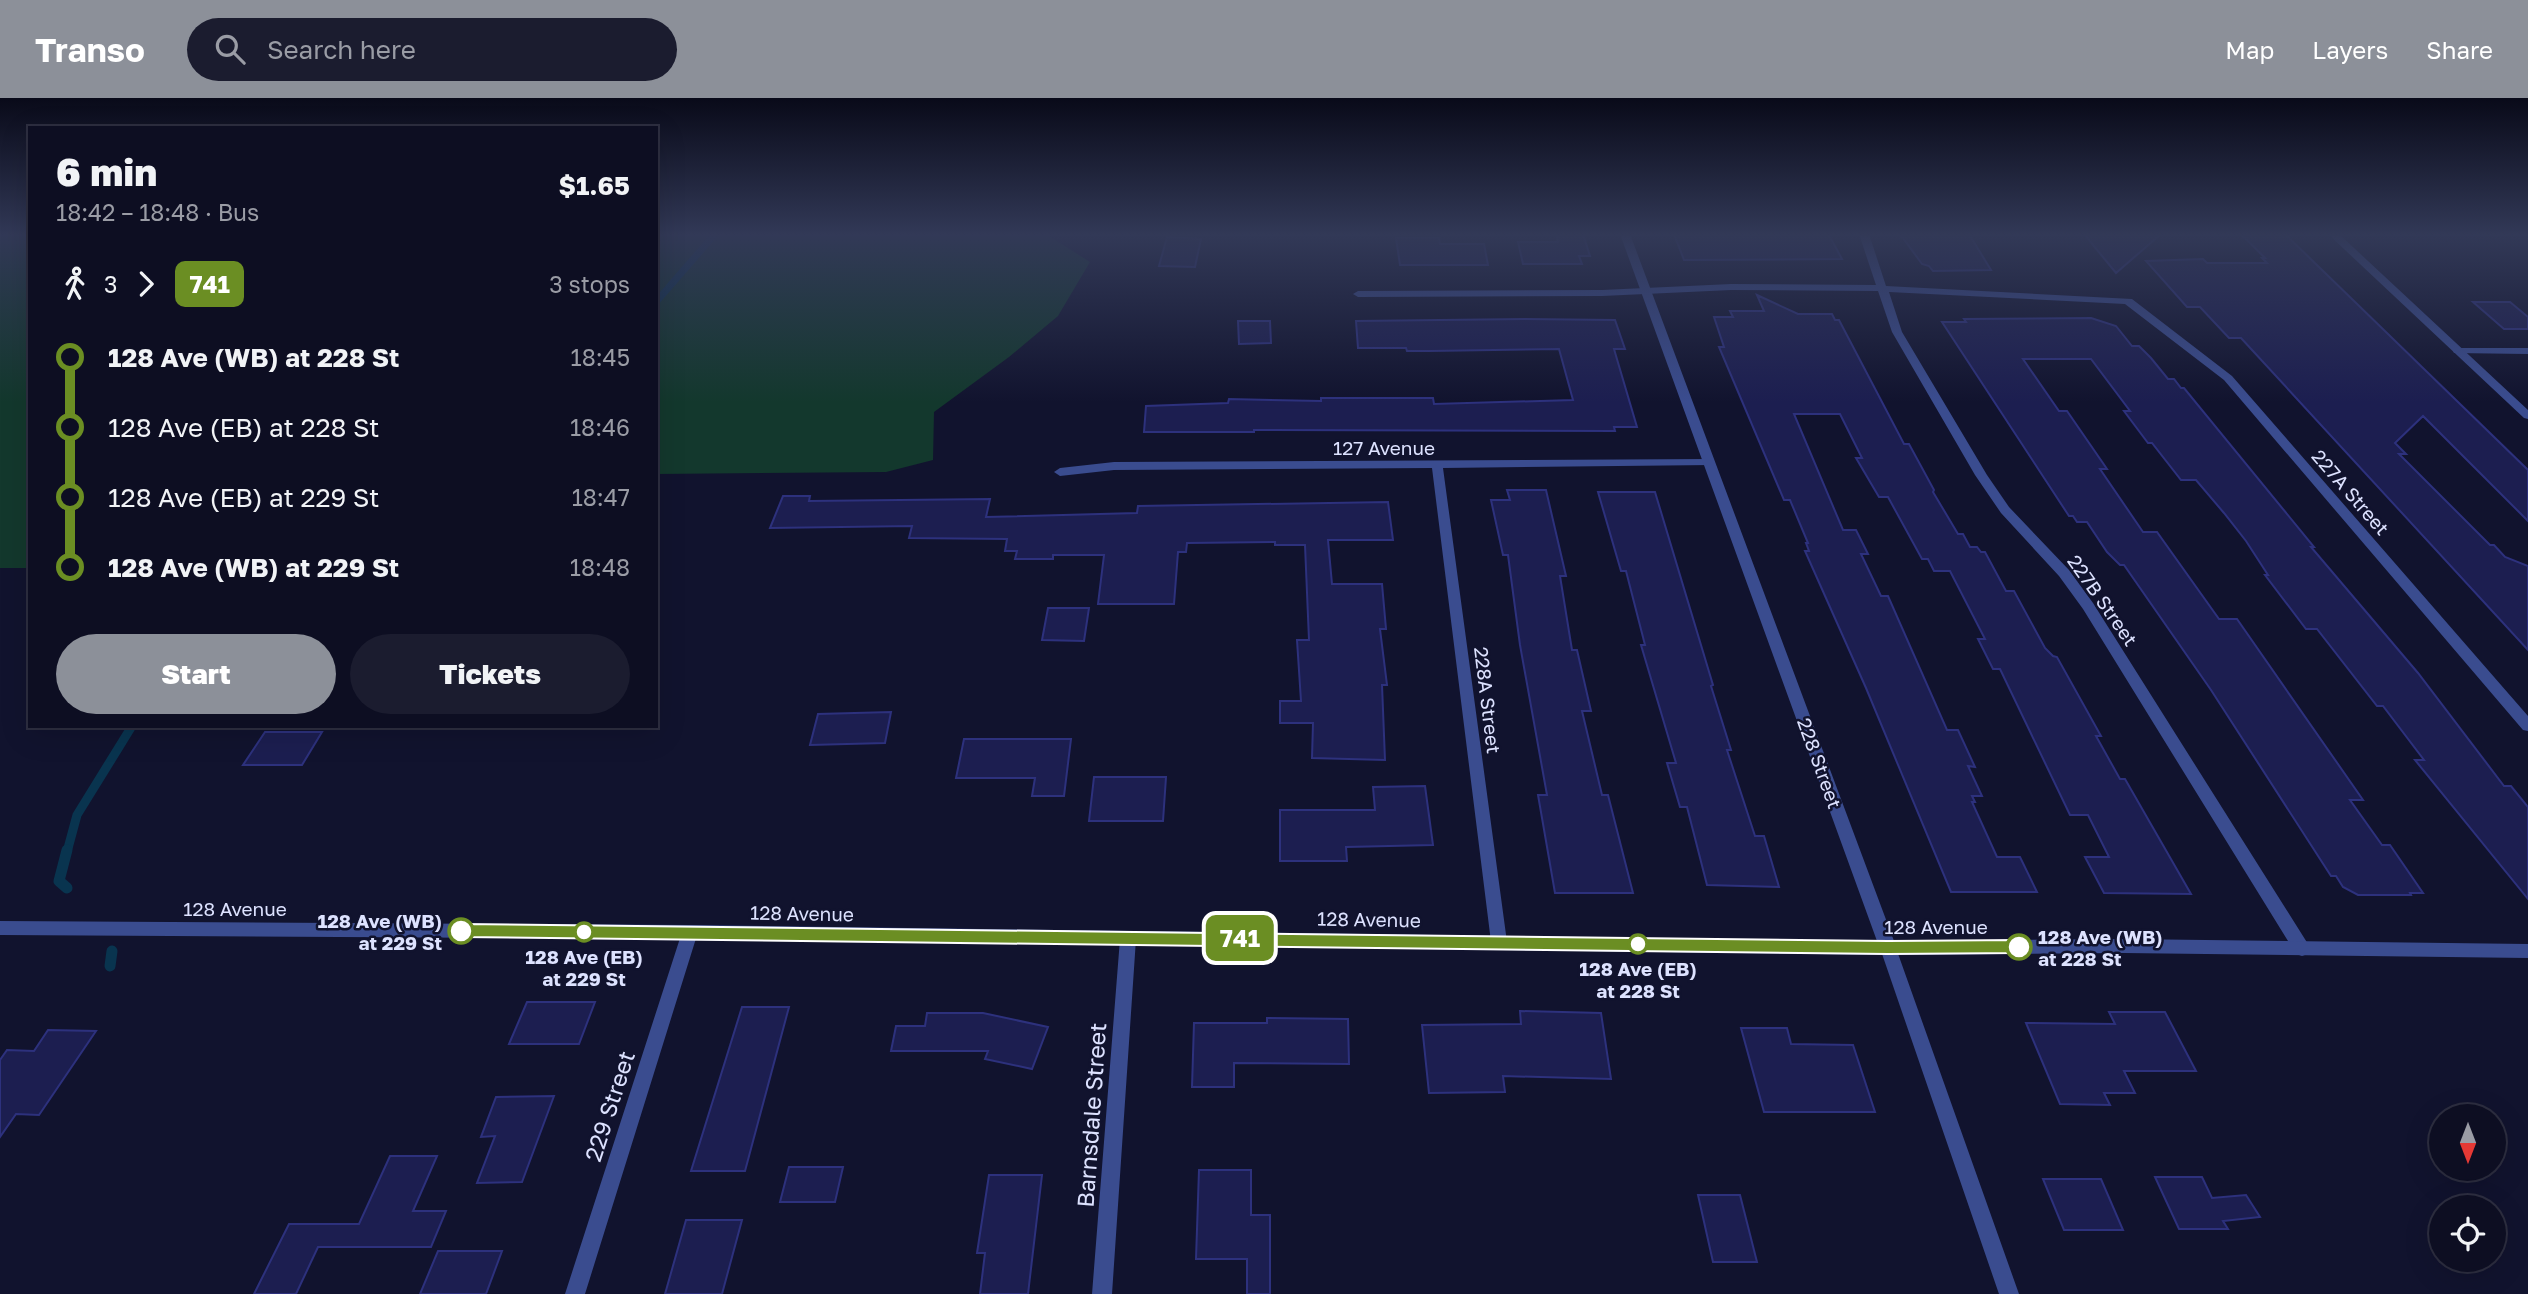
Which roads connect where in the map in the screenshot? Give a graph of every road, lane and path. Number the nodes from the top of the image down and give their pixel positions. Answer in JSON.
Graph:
{"nodes":[{"id":1,"x":1880,"y":289,"type":"edge"},
{"id":2,"x":1645,"y":290,"type":"junction"},
{"id":3,"x":1651,"y":290,"type":"edge"},
{"id":4,"x":1897,"y":290,"type":"edge"},
{"id":5,"x":2393,"y":290,"type":"edge"},
{"id":6,"x":1358,"y":294,"type":"dead end"},
{"id":7,"x":2458,"y":351,"type":"junction"},
{"id":8,"x":2528,"y":351,"type":"edge"},
{"id":9,"x":2528,"y":416,"type":"edge"},
{"id":10,"x":1709,"y":463,"type":"junction"},
{"id":11,"x":1437,"y":464,"type":"junction"},
{"id":12,"x":1060,"y":472,"type":"dead end"},
{"id":13,"x":2528,"y":726,"type":"edge"},
{"id":14,"x":0,"y":928,"type":"edge"},
{"id":15,"x":690,"y":932,"type":"junction"},
{"id":16,"x":1128,"y":939,"type":"junction"},
{"id":17,"x":1499,"y":942,"type":"junction"},
{"id":18,"x":1888,"y":948,"type":"junction"},
{"id":19,"x":2302,"y":949,"type":"junction"},
{"id":20,"x":2528,"y":951,"type":"edge"},
{"id":21,"x":575,"y":1294,"type":"edge"},
{"id":22,"x":1102,"y":1294,"type":"edge"},
{"id":23,"x":2009,"y":1294,"type":"edge"}],
"edges":[{"from":1,"to":19,"type":"street","name":"227B Street"},
{"from":2,"to":3,"type":"street"},
{"from":2,"to":6,"type":"street"},
{"from":2,"to":10,"type":"street","name":"228 Street"},
{"from":4,"to":13,"type":"street","name":"227A Street"},
{"from":5,"to":7,"type":"street"},
{"from":7,"to":8,"type":"street"},
{"from":7,"to":9,"type":"street"},
{"from":10,"to":11,"type":"street","name":"127 Avenue"},
{"from":10,"to":18,"type":"street","name":"228 Street"},
{"from":11,"to":12,"type":"street","name":"127 Avenue"},
{"from":11,"to":17,"type":"street","name":"228A Street"},
{"from":14,"to":15,"type":"street","name":"128 Avenue"},
{"from":15,"to":16,"type":"street","name":"128 Avenue"},
{"from":15,"to":21,"type":"street","name":"229 Street"},
{"from":16,"to":17,"type":"street","name":"128 Avenue"},
{"from":16,"to":22,"type":"street","name":"Barnsdale Street"},
{"from":17,"to":18,"type":"street","name":"128 Avenue"},
{"from":18,"to":19,"type":"street","name":"128 Avenue"},
{"from":18,"to":23,"type":"street","name":"228 Street"},
{"from":19,"to":20,"type":"street","name":"128 Avenue"}]}
